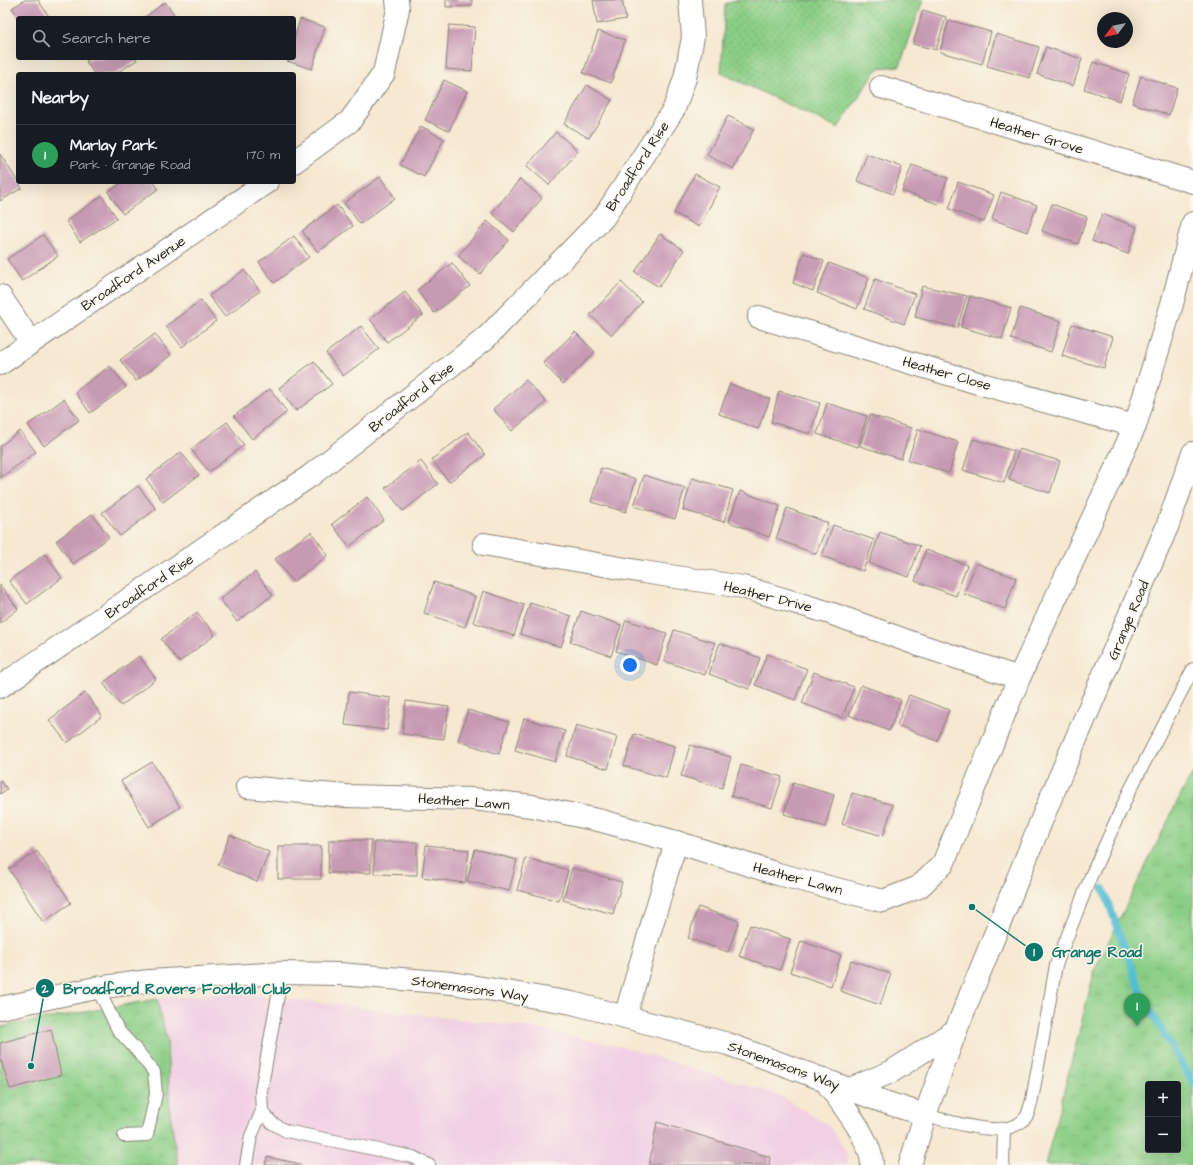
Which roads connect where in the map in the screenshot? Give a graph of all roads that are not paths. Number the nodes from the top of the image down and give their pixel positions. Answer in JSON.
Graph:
{"nodes":[{"id":1,"x":397,"y":0,"type":"edge"},
{"id":2,"x":690,"y":0,"type":"edge"},
{"id":3,"x":880,"y":87,"type":"dead end"},
{"id":4,"x":296,"y":161,"type":"edge"},
{"id":5,"x":1193,"y":182,"type":"edge"},
{"id":6,"x":264,"y":184,"type":"edge"},
{"id":7,"x":1193,"y":223,"type":"edge"},
{"id":8,"x":0,"y":296,"type":"edge"},
{"id":9,"x":759,"y":317,"type":"dead end"},
{"id":10,"x":31,"y":342,"type":"junction"},
{"id":11,"x":0,"y":364,"type":"edge"},
{"id":12,"x":1135,"y":426,"type":"junction"},
{"id":13,"x":1193,"y":453,"type":"edge"},
{"id":14,"x":484,"y":544,"type":"dead end"},
{"id":15,"x":1193,"y":669,"type":"edge"},
{"id":16,"x":1019,"y":678,"type":"junction"},
{"id":17,"x":0,"y":687,"type":"edge"},
{"id":18,"x":247,"y":787,"type":"dead end"},
{"id":19,"x":676,"y":842,"type":"junction"},
{"id":20,"x":282,"y":973,"type":"junction"},
{"id":21,"x":96,"y":988,"type":"junction"},
{"id":22,"x":0,"y":1008,"type":"edge"},
{"id":23,"x":625,"y":1017,"type":"junction"},
{"id":24,"x":956,"y":1030,"type":"junction"},
{"id":25,"x":824,"y":1079,"type":"junction"},
{"id":26,"x":850,"y":1089,"type":"junction"},
{"id":27,"x":262,"y":1111,"type":"junction"},
{"id":28,"x":925,"y":1115,"type":"junction"},
{"id":29,"x":1004,"y":1130,"type":"junction"},
{"id":30,"x":124,"y":1136,"type":"dead end"},
{"id":31,"x":246,"y":1165,"type":"edge"},
{"id":32,"x":429,"y":1165,"type":"edge"},
{"id":33,"x":872,"y":1165,"type":"edge"},
{"id":34,"x":910,"y":1165,"type":"edge"},
{"id":35,"x":1003,"y":1165,"type":"edge"}],
"edges":[{"from":1,"to":4,"type":"street"},
{"from":2,"to":17,"type":"street","name":"Broadford Rise"},
{"from":3,"to":5,"type":"street","name":"Heather Grove"},
{"from":6,"to":10,"type":"street","name":"Broadford Avenue"},
{"from":7,"to":12,"type":"street"},
{"from":8,"to":10,"type":"street"},
{"from":9,"to":12,"type":"street","name":"Heather Close"},
{"from":10,"to":11,"type":"street","name":"Broadford Avenue"},
{"from":12,"to":16,"type":"street"},
{"from":13,"to":24,"type":"street","name":"Grange Road"},
{"from":14,"to":16,"type":"street","name":"Heather Drive"},
{"from":15,"to":29,"type":"lane"},
{"from":16,"to":19,"type":"street","name":"Heather Lawn"},
{"from":18,"to":19,"type":"street","name":"Heather Lawn"},
{"from":19,"to":23,"type":"street"},
{"from":20,"to":21,"type":"street","name":"Stonemasons Way"},
{"from":20,"to":23,"type":"street","name":"Stonemasons Way"},
{"from":20,"to":27,"type":"lane"},
{"from":21,"to":22,"type":"street","name":"Stonemasons Way"},
{"from":21,"to":30,"type":"lane"},
{"from":23,"to":25,"type":"street","name":"Stonemasons Way"},
{"from":24,"to":26,"type":"street"},
{"from":24,"to":28,"type":"street","name":"Grange Road"},
{"from":25,"to":26,"type":"street","name":"Stonemasons Way"},
{"from":25,"to":33,"type":"street"},
{"from":26,"to":28,"type":"street","name":"Stonemasons Way"},
{"from":27,"to":31,"type":"lane"},
{"from":27,"to":32,"type":"lane"},
{"from":28,"to":29,"type":"lane"},
{"from":28,"to":34,"type":"street","name":"Grange Road"},
{"from":29,"to":35,"type":"lane"}]}
